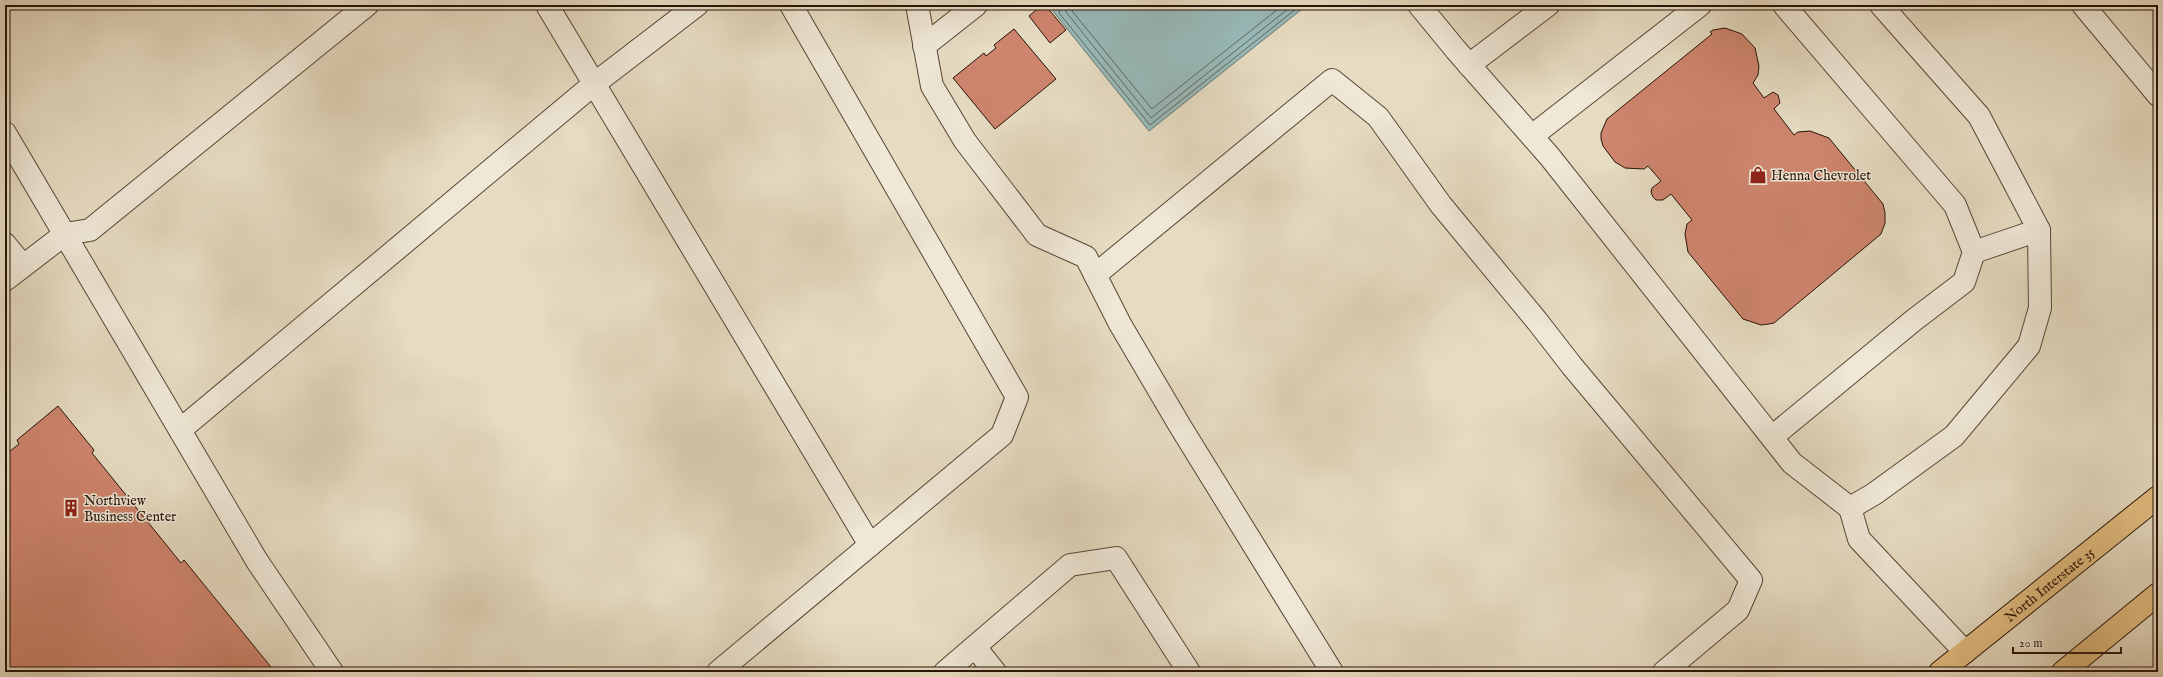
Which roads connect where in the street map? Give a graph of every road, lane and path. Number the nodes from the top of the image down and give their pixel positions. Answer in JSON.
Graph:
{"nodes":[{"id":1,"x":367,"y":5,"type":"edge"},
{"id":2,"x":547,"y":5,"type":"edge"},
{"id":3,"x":697,"y":5,"type":"edge"},
{"id":4,"x":791,"y":5,"type":"edge"},
{"id":5,"x":917,"y":5,"type":"edge"},
{"id":6,"x":976,"y":5,"type":"edge"},
{"id":7,"x":1419,"y":5,"type":"edge"},
{"id":8,"x":1548,"y":5,"type":"edge"},
{"id":9,"x":1700,"y":5,"type":"edge"},
{"id":10,"x":1784,"y":5,"type":"edge"},
{"id":11,"x":1881,"y":5,"type":"edge"},
{"id":12,"x":2083,"y":5,"type":"edge"},
{"id":13,"x":924,"y":46,"type":"junction"},
{"id":14,"x":1469,"y":65,"type":"junction"},
{"id":15,"x":594,"y":84,"type":"junction"},
{"id":16,"x":2158,"y":95,"type":"edge"},
{"id":17,"x":5,"y":133,"type":"edge"},
{"id":18,"x":1532,"y":136,"type":"junction"},
{"id":19,"x":2039,"y":230,"type":"junction"},
{"id":20,"x":65,"y":234,"type":"junction"},
{"id":21,"x":5,"y":244,"type":"edge"},
{"id":22,"x":1974,"y":252,"type":"junction"},
{"id":23,"x":23,"y":266,"type":"junction"},
{"id":24,"x":1095,"y":275,"type":"junction"},
{"id":25,"x":5,"y":280,"type":"edge"},
{"id":26,"x":180,"y":430,"type":"junction"},
{"id":27,"x":1772,"y":437,"type":"junction"},
{"id":28,"x":2158,"y":497,"type":"edge"},
{"id":29,"x":1850,"y":508,"type":"junction"},
{"id":30,"x":870,"y":545,"type":"junction"},
{"id":31,"x":2158,"y":594,"type":"edge"},
{"id":32,"x":975,"y":647,"type":"junction"},
{"id":33,"x":1965,"y":652,"type":"junction"},
{"id":34,"x":332,"y":672,"type":"edge"},
{"id":35,"x":718,"y":672,"type":"edge"},
{"id":36,"x":945,"y":672,"type":"edge"},
{"id":37,"x":995,"y":672,"type":"edge"},
{"id":38,"x":1189,"y":672,"type":"edge"},
{"id":39,"x":1332,"y":672,"type":"edge"},
{"id":40,"x":1664,"y":672,"type":"edge"},
{"id":41,"x":1940,"y":672,"type":"edge"},
{"id":42,"x":2064,"y":672,"type":"edge"}],
"edges":[{"from":1,"to":20,"type":"street"},
{"from":2,"to":15,"type":"street"},
{"from":3,"to":15,"type":"street"},
{"from":4,"to":30,"type":"street"},
{"from":5,"to":13,"type":"street"},
{"from":6,"to":13,"type":"street"},
{"from":7,"to":14,"type":"street"},
{"from":8,"to":14,"type":"street"},
{"from":9,"to":18,"type":"street"},
{"from":10,"to":22,"type":"street"},
{"from":11,"to":19,"type":"street"},
{"from":12,"to":16,"type":"street"},
{"from":13,"to":24,"type":"street"},
{"from":14,"to":18,"type":"street"},
{"from":15,"to":26,"type":"street"},
{"from":15,"to":30,"type":"street"},
{"from":17,"to":20,"type":"street"},
{"from":18,"to":27,"type":"street"},
{"from":19,"to":22,"type":"street"},
{"from":19,"to":29,"type":"street"},
{"from":20,"to":23,"type":"street"},
{"from":20,"to":26,"type":"street"},
{"from":21,"to":23,"type":"street"},
{"from":22,"to":27,"type":"street"},
{"from":23,"to":25,"type":"street"},
{"from":24,"to":39,"type":"street"},
{"from":24,"to":40,"type":"street"},
{"from":26,"to":34,"type":"street"},
{"from":27,"to":29,"type":"street"},
{"from":28,"to":33,"type":"main road","name":"North Interstate 35"},
{"from":29,"to":33,"type":"street"},
{"from":30,"to":35,"type":"street"},
{"from":31,"to":42,"type":"main road"},
{"from":32,"to":36,"type":"street"},
{"from":32,"to":37,"type":"street"},
{"from":32,"to":38,"type":"street"},
{"from":33,"to":41,"type":"main road","name":"North Interstate 35"}]}
